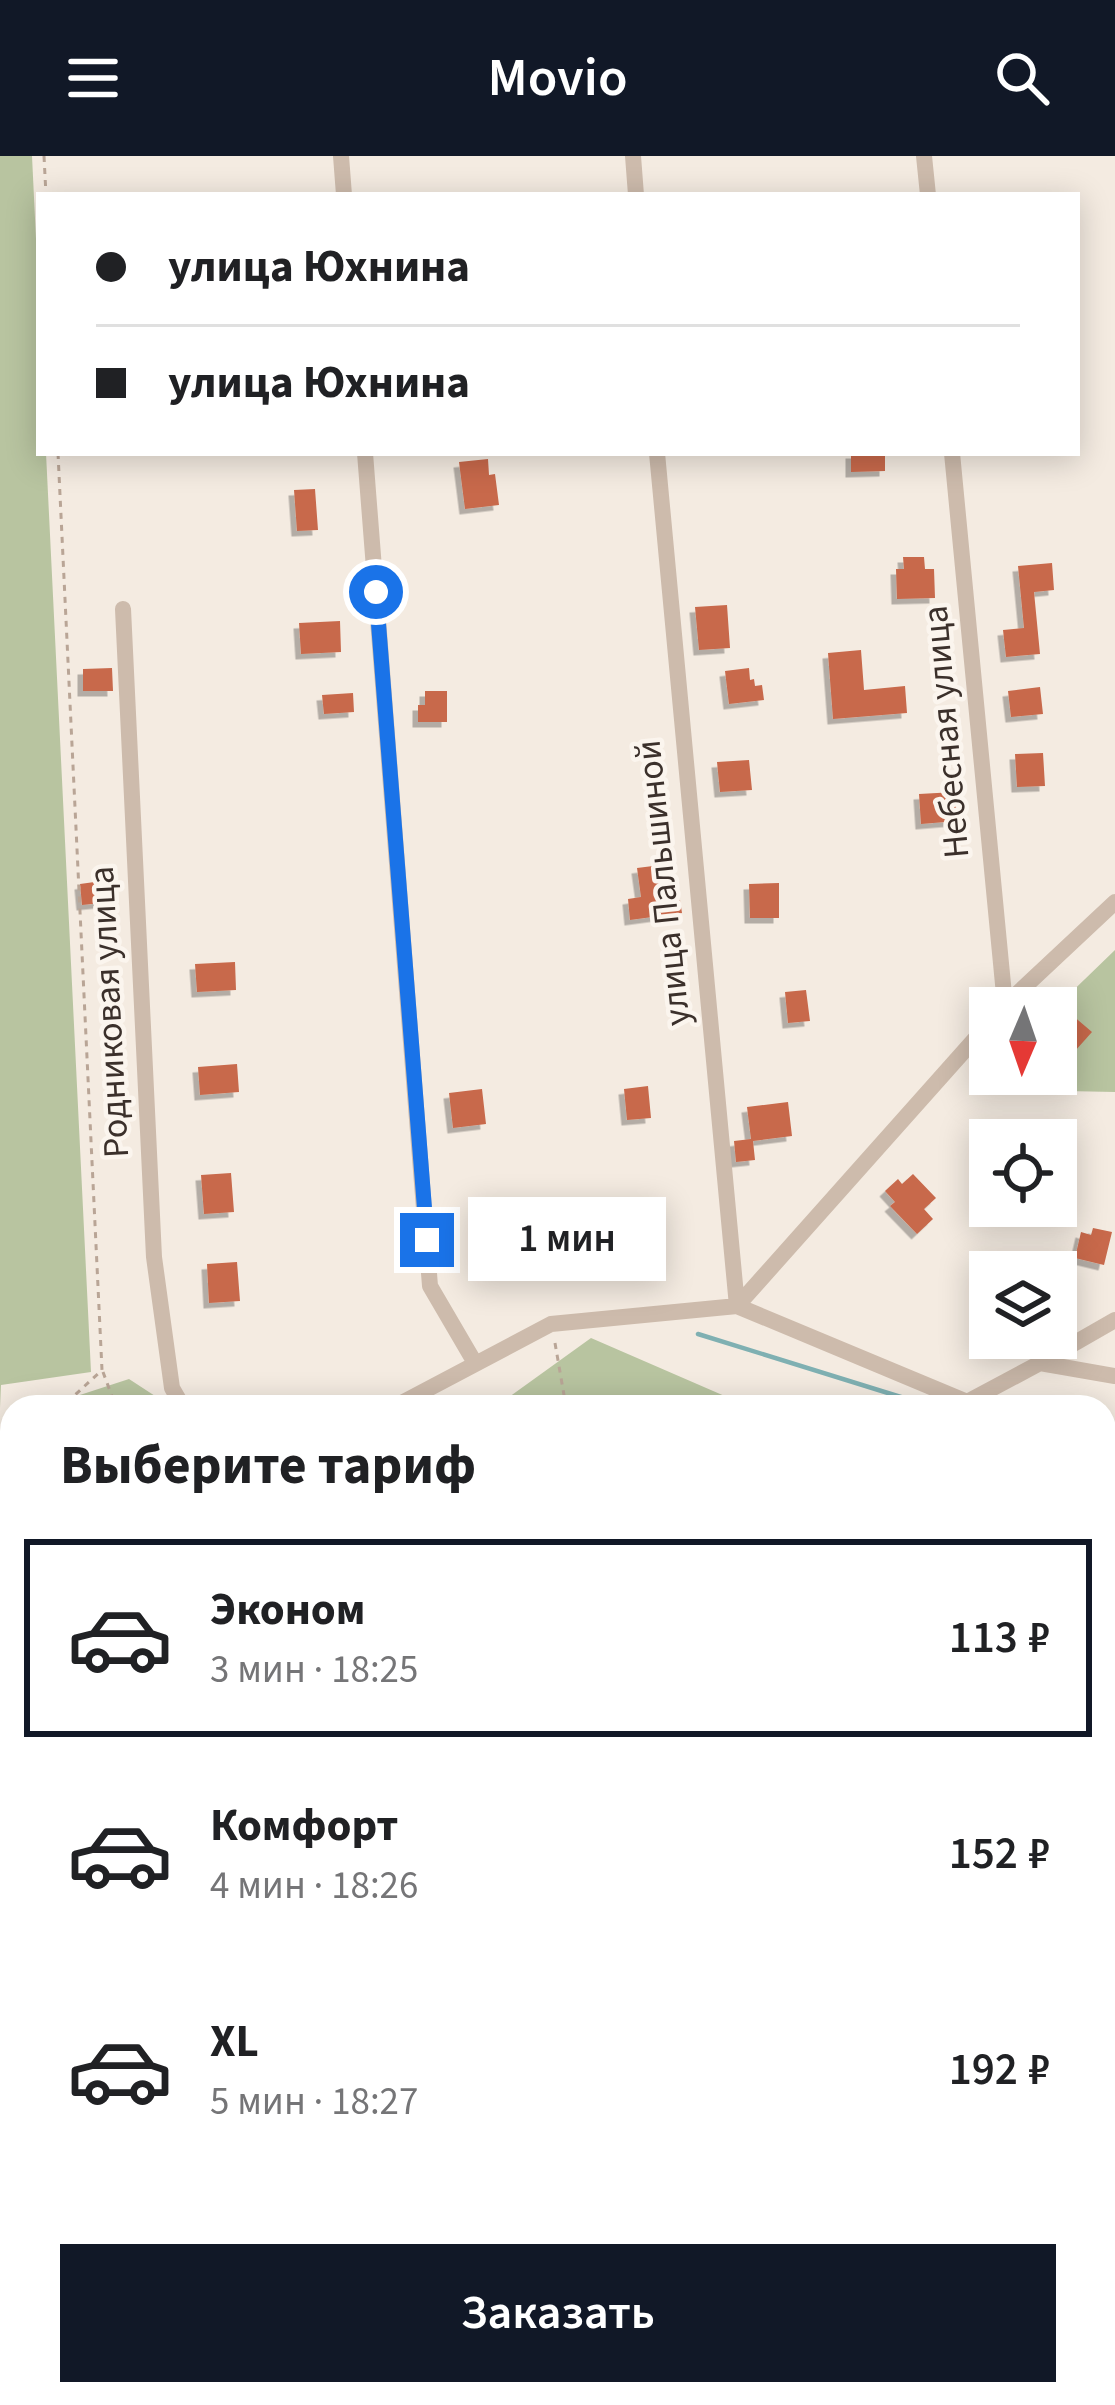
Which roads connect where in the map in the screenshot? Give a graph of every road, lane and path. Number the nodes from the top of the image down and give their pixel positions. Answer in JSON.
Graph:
{"nodes":[{"id":1,"x":44,"y":156,"type":"edge"},
{"id":2,"x":341,"y":156,"type":"edge"},
{"id":3,"x":633,"y":156,"type":"edge"},
{"id":4,"x":924,"y":156,"type":"edge"},
{"id":5,"x":46,"y":192,"type":"edge"},
{"id":6,"x":344,"y":192,"type":"edge"},
{"id":7,"x":636,"y":192,"type":"edge"},
{"id":8,"x":928,"y":192,"type":"edge"},
{"id":9,"x":58,"y":456,"type":"edge"},
{"id":10,"x":365,"y":456,"type":"edge"},
{"id":11,"x":657,"y":456,"type":"edge"},
{"id":12,"x":952,"y":456,"type":"edge"},
{"id":13,"x":123,"y":609,"type":"dead end"},
{"id":14,"x":1115,"y":902,"type":"edge"},
{"id":15,"x":1001,"y":987,"type":"edge"},
{"id":16,"x":1023,"y":987,"type":"edge"},
{"id":17,"x":969,"y":1046,"type":"edge"},
{"id":18,"x":737,"y":1306,"type":"junction"},
{"id":19,"x":1115,"y":1320,"type":"edge"},
{"id":20,"x":551,"y":1324,"type":"junction"},
{"id":21,"x":475,"y":1363,"type":"junction"},
{"id":22,"x":1040,"y":1363,"type":"junction"},
{"id":23,"x":102,"y":1370,"type":"junction"},
{"id":24,"x":1115,"y":1376,"type":"edge"},
{"id":25,"x":75,"y":1395,"type":"edge"},
{"id":26,"x":111,"y":1395,"type":"edge"},
{"id":27,"x":176,"y":1395,"type":"edge"},
{"id":28,"x":416,"y":1395,"type":"edge"},
{"id":29,"x":565,"y":1395,"type":"edge"},
{"id":30,"x":950,"y":1395,"type":"edge"},
{"id":31,"x":980,"y":1395,"type":"edge"}],
"edges":[{"from":1,"to":5,"type":"path"},
{"from":2,"to":6,"type":"street"},
{"from":3,"to":7,"type":"street"},
{"from":4,"to":8,"type":"street"},
{"from":9,"to":23,"type":"path"},
{"from":10,"to":21,"type":"street"},
{"from":11,"to":18,"type":"street","name":"улица Пальшиной"},
{"from":12,"to":15,"type":"street","name":"Небесная улица"},
{"from":13,"to":27,"type":"street","name":"Родниковая улица"},
{"from":14,"to":16,"type":"street"},
{"from":17,"to":18,"type":"street"},
{"from":18,"to":20,"type":"street"},
{"from":18,"to":30,"type":"street"},
{"from":19,"to":22,"type":"street"},
{"from":20,"to":21,"type":"street"},
{"from":20,"to":29,"type":"path"},
{"from":21,"to":28,"type":"street"},
{"from":22,"to":24,"type":"street"},
{"from":22,"to":31,"type":"street"},
{"from":23,"to":25,"type":"path"},
{"from":23,"to":26,"type":"path"}]}
